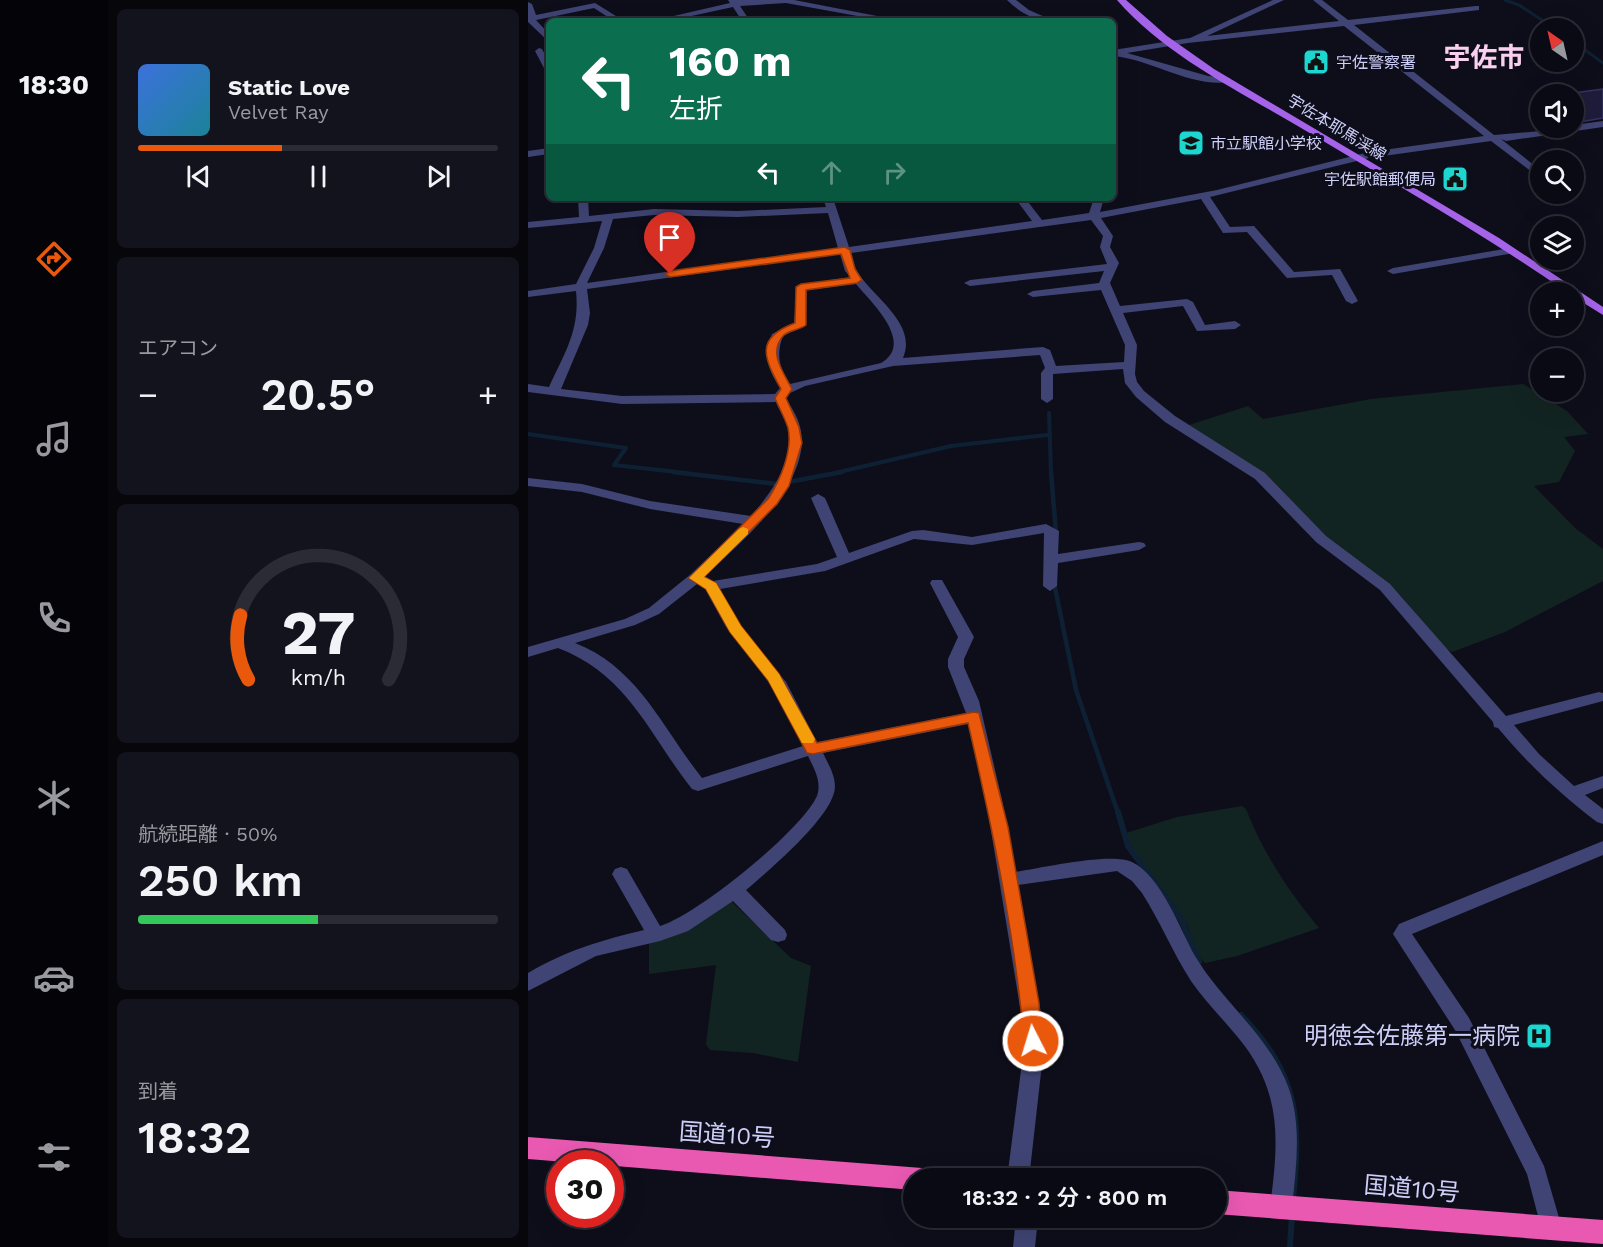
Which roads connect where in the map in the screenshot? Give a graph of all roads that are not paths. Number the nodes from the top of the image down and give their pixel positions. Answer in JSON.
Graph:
{"nodes":[{"id":1,"x":1011,"y":0,"type":"edge"},
{"id":2,"x":1122,"y":0,"type":"edge"},
{"id":3,"x":1132,"y":0,"type":"edge"},
{"id":4,"x":1280,"y":0,"type":"edge"},
{"id":5,"x":1317,"y":0,"type":"edge"},
{"id":6,"x":1328,"y":0,"type":"edge"},
{"id":7,"x":733,"y":2,"type":"edge"},
{"id":8,"x":528,"y":4,"type":"edge"},
{"id":9,"x":1476,"y":8,"type":"dead end"},
{"id":10,"x":615,"y":18,"type":"edge"},
{"id":11,"x":669,"y":18,"type":"edge"},
{"id":12,"x":744,"y":18,"type":"edge"},
{"id":13,"x":872,"y":18,"type":"edge"},
{"id":14,"x":1042,"y":18,"type":"edge"},
{"id":15,"x":530,"y":19,"type":"junction"},
{"id":16,"x":1357,"y":22,"type":"junction"},
{"id":17,"x":1346,"y":23,"type":"junction"},
{"id":18,"x":546,"y":36,"type":"edge"},
{"id":19,"x":1182,"y":42,"type":"junction"},
{"id":20,"x":544,"y":50,"type":"edge"},
{"id":21,"x":1116,"y":52,"type":"edge"},
{"id":22,"x":528,"y":53,"type":"edge"},
{"id":23,"x":1116,"y":53,"type":"edge"},
{"id":24,"x":1227,"y":80,"type":"junction"},
{"id":25,"x":1603,"y":124,"type":"edge"},
{"id":26,"x":1501,"y":137,"type":"junction"},
{"id":27,"x":546,"y":151,"type":"edge"},
{"id":28,"x":528,"y":154,"type":"edge"},
{"id":29,"x":1369,"y":155,"type":"junction"},
{"id":30,"x":1530,"y":157,"type":"edge"},
{"id":31,"x":1358,"y":158,"type":"junction"},
{"id":32,"x":1530,"y":165,"type":"edge"},
{"id":33,"x":1204,"y":196,"type":"junction"},
{"id":34,"x":583,"y":201,"type":"edge"},
{"id":35,"x":828,"y":201,"type":"edge"},
{"id":36,"x":1022,"y":201,"type":"edge"},
{"id":37,"x":1098,"y":201,"type":"edge"},
{"id":38,"x":830,"y":210,"type":"junction"},
{"id":39,"x":609,"y":215,"type":"junction"},
{"id":40,"x":1094,"y":216,"type":"junction"},
{"id":41,"x":584,"y":218,"type":"junction"},
{"id":42,"x":1039,"y":224,"type":"junction"},
{"id":43,"x":528,"y":225,"type":"edge"},
{"id":44,"x":845,"y":250,"type":"junction"},
{"id":45,"x":1510,"y":251,"type":"junction"},
{"id":46,"x":1530,"y":252,"type":"edge"},
{"id":47,"x":1111,"y":267,"type":"junction"},
{"id":48,"x":1558,"y":270,"type":"edge"},
{"id":49,"x":1393,"y":271,"type":"dead end"},
{"id":50,"x":857,"y":280,"type":"junction"},
{"id":51,"x":970,"y":283,"type":"dead end"},
{"id":52,"x":582,"y":286,"type":"junction"},
{"id":53,"x":1105,"y":286,"type":"junction"},
{"id":54,"x":528,"y":294,"type":"edge"},
{"id":55,"x":1033,"y":294,"type":"dead end"},
{"id":56,"x":1603,"y":299,"type":"edge"},
{"id":57,"x":1352,"y":301,"type":"dead end"},
{"id":58,"x":1116,"y":310,"type":"junction"},
{"id":59,"x":1603,"y":312,"type":"edge"},
{"id":60,"x":1235,"y":326,"type":"dead end"},
{"id":61,"x":891,"y":363,"type":"junction"},
{"id":62,"x":1128,"y":365,"type":"junction"},
{"id":63,"x":1050,"y":369,"type":"junction"},
{"id":64,"x":528,"y":388,"type":"edge"},
{"id":65,"x":554,"y":391,"type":"junction"},
{"id":66,"x":784,"y":394,"type":"junction"},
{"id":67,"x":1047,"y":399,"type":"dead end"},
{"id":68,"x":528,"y":482,"type":"edge"},
{"id":69,"x":818,"y":498,"type":"dead end"},
{"id":70,"x":754,"y":521,"type":"junction"},
{"id":71,"x":1139,"y":546,"type":"dead end"},
{"id":72,"x":845,"y":560,"type":"junction"},
{"id":73,"x":1049,"y":560,"type":"junction"},
{"id":74,"x":696,"y":578,"type":"junction"},
{"id":75,"x":937,"y":583,"type":"dead end"},
{"id":76,"x":711,"y":586,"type":"junction"},
{"id":77,"x":1050,"y":586,"type":"dead end"},
{"id":78,"x":557,"y":642,"type":"junction"},
{"id":79,"x":528,"y":652,"type":"edge"},
{"id":80,"x":1599,"y":697,"type":"dead end"},
{"id":81,"x":974,"y":717,"type":"junction"},
{"id":82,"x":1500,"y":723,"type":"junction"},
{"id":83,"x":813,"y":749,"type":"junction"},
{"id":84,"x":1603,"y":782,"type":"edge"},
{"id":85,"x":1571,"y":794,"type":"junction"},
{"id":86,"x":1603,"y":818,"type":"edge"},
{"id":87,"x":1603,"y":848,"type":"edge"},
{"id":88,"x":621,"y":874,"type":"dead end"},
{"id":89,"x":1009,"y":880,"type":"junction"},
{"id":90,"x":733,"y":889,"type":"junction"},
{"id":91,"x":655,"y":934,"type":"junction"},
{"id":92,"x":777,"y":935,"type":"dead end"},
{"id":93,"x":528,"y":983,"type":"edge"},
{"id":94,"x":528,"y":1148,"type":"edge"},
{"id":95,"x":1019,"y":1168,"type":"edge"},
{"id":96,"x":903,"y":1178,"type":"edge"},
{"id":97,"x":1227,"y":1203,"type":"edge"},
{"id":98,"x":1281,"y":1207,"type":"junction"},
{"id":99,"x":1026,"y":1228,"type":"edge"},
{"id":100,"x":1551,"y":1228,"type":"junction"},
{"id":101,"x":1603,"y":1232,"type":"edge"},
{"id":102,"x":1024,"y":1247,"type":"edge"}],
"edges":[{"from":1,"to":14,"type":"street"},
{"from":2,"to":19,"type":"main road","name":"宇佐本耶馬渓線"},
{"from":3,"to":19,"type":"main road","name":"宇佐本耶馬渓線"},
{"from":4,"to":19,"type":"street"},
{"from":5,"to":17,"type":"street"},
{"from":6,"to":16,"type":"street"},
{"from":7,"to":11,"type":"street"},
{"from":7,"to":12,"type":"street"},
{"from":7,"to":13,"type":"street"},
{"from":8,"to":15,"type":"street"},
{"from":9,"to":16,"type":"street"},
{"from":10,"to":15,"type":"street"},
{"from":15,"to":18,"type":"street"},
{"from":16,"to":17,"type":"street"},
{"from":16,"to":26,"type":"street"},
{"from":17,"to":19,"type":"street"},
{"from":17,"to":26,"type":"street"},
{"from":19,"to":21,"type":"street"},
{"from":19,"to":24,"type":"main road","name":"宇佐本耶馬渓線"},
{"from":19,"to":29,"type":"main road","name":"宇佐本耶馬渓線"},
{"from":20,"to":22,"type":"street"},
{"from":23,"to":24,"type":"street"},
{"from":24,"to":31,"type":"main road","name":"宇佐本耶馬渓線"},
{"from":25,"to":26,"type":"street"},
{"from":26,"to":29,"type":"street"},
{"from":26,"to":30,"type":"street"},
{"from":26,"to":32,"type":"street"},
{"from":27,"to":28,"type":"street"},
{"from":29,"to":31,"type":"street"},
{"from":29,"to":46,"type":"main road","name":"宇佐本耶馬渓線"},
{"from":31,"to":33,"type":"street"},
{"from":31,"to":45,"type":"main road","name":"宇佐本耶馬渓線"},
{"from":33,"to":40,"type":"street"},
{"from":33,"to":57,"type":"street"},
{"from":34,"to":41,"type":"street"},
{"from":35,"to":38,"type":"street"},
{"from":36,"to":42,"type":"street"},
{"from":37,"to":40,"type":"street"},
{"from":38,"to":39,"type":"street"},
{"from":38,"to":44,"type":"street"},
{"from":39,"to":41,"type":"street"},
{"from":39,"to":52,"type":"street"},
{"from":40,"to":42,"type":"street"},
{"from":40,"to":47,"type":"street"},
{"from":41,"to":43,"type":"street"},
{"from":42,"to":44,"type":"street"},
{"from":44,"to":50,"type":"street"},
{"from":44,"to":52,"type":"street"},
{"from":45,"to":49,"type":"street"},
{"from":45,"to":59,"type":"main road","name":"宇佐本耶馬渓線"},
{"from":47,"to":51,"type":"street"},
{"from":47,"to":53,"type":"street"},
{"from":48,"to":56,"type":"main road","name":"宇佐本耶馬渓線"},
{"from":50,"to":61,"type":"street"},
{"from":50,"to":66,"type":"street"},
{"from":52,"to":54,"type":"street"},
{"from":52,"to":65,"type":"street"},
{"from":53,"to":55,"type":"street"},
{"from":53,"to":58,"type":"street"},
{"from":58,"to":60,"type":"street"},
{"from":58,"to":62,"type":"street"},
{"from":61,"to":63,"type":"street"},
{"from":61,"to":66,"type":"street"},
{"from":62,"to":63,"type":"street"},
{"from":62,"to":82,"type":"street"},
{"from":63,"to":67,"type":"street"},
{"from":64,"to":65,"type":"street"},
{"from":65,"to":66,"type":"street"},
{"from":66,"to":70,"type":"street"},
{"from":68,"to":70,"type":"street"},
{"from":69,"to":72,"type":"street"},
{"from":70,"to":74,"type":"street"},
{"from":71,"to":73,"type":"street"},
{"from":72,"to":73,"type":"street"},
{"from":72,"to":76,"type":"street"},
{"from":73,"to":77,"type":"street"},
{"from":74,"to":76,"type":"street"},
{"from":74,"to":78,"type":"street"},
{"from":75,"to":81,"type":"street"},
{"from":76,"to":83,"type":"street"},
{"from":78,"to":79,"type":"street"},
{"from":78,"to":83,"type":"street"},
{"from":80,"to":82,"type":"street"},
{"from":81,"to":83,"type":"street"},
{"from":81,"to":89,"type":"street"},
{"from":82,"to":85,"type":"street"},
{"from":83,"to":90,"type":"street"},
{"from":84,"to":85,"type":"street"},
{"from":85,"to":86,"type":"street"},
{"from":87,"to":100,"type":"street"},
{"from":88,"to":91,"type":"street"},
{"from":89,"to":95,"type":"street"},
{"from":89,"to":98,"type":"street"},
{"from":90,"to":91,"type":"street"},
{"from":90,"to":92,"type":"street"},
{"from":91,"to":93,"type":"street"},
{"from":94,"to":96,"type":"highway","name":"国道10号"},
{"from":97,"to":98,"type":"highway","name":"国道10号"},
{"from":98,"to":100,"type":"highway","name":"国道10号"},
{"from":99,"to":102,"type":"street"},
{"from":100,"to":101,"type":"highway","name":"国道10号"}]}
